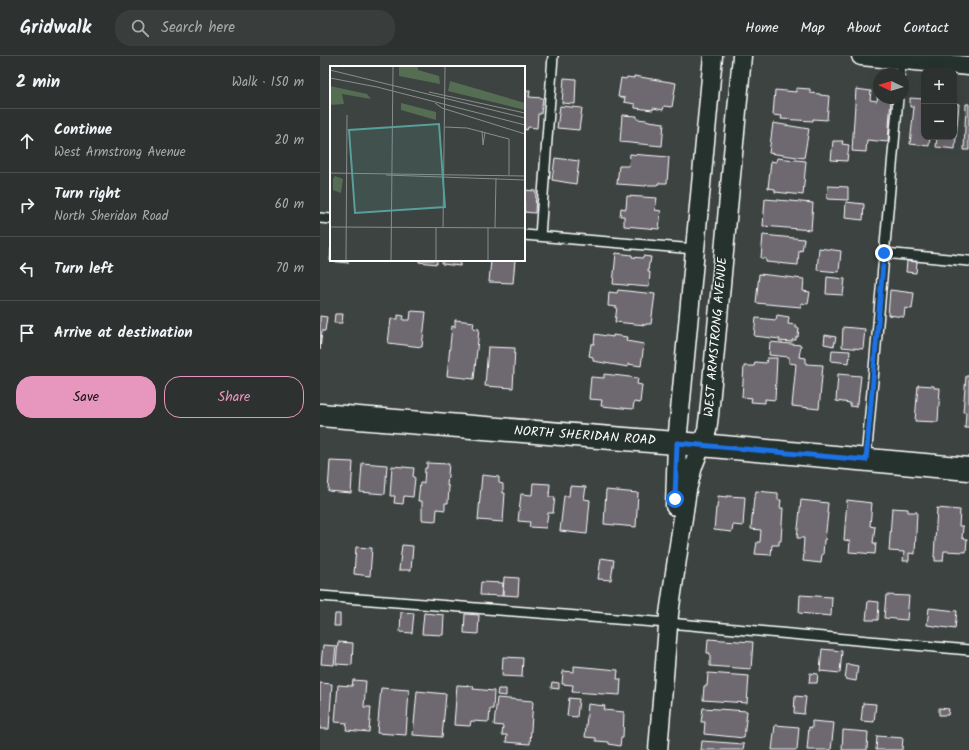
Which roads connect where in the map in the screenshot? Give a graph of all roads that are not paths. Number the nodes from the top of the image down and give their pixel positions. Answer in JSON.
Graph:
{"nodes":[{"id":1,"x":553,"y":56,"type":"edge"},
{"id":2,"x":713,"y":56,"type":"edge"},
{"id":3,"x":742,"y":56,"type":"edge"},
{"id":4,"x":861,"y":56,"type":"edge"},
{"id":5,"x":969,"y":66,"type":"edge"},
{"id":6,"x":901,"y":67,"type":"edge"},
{"id":7,"x":897,"y":104,"type":"edge"},
{"id":8,"x":320,"y":218,"type":"edge"},
{"id":9,"x":330,"y":219,"type":"edge"},
{"id":10,"x":525,"y":235,"type":"edge"},
{"id":11,"x":540,"y":236,"type":"junction"},
{"id":12,"x":695,"y":249,"type":"junction"},
{"id":13,"x":884,"y":253,"type":"junction"},
{"id":14,"x":969,"y":261,"type":"edge"},
{"id":15,"x":320,"y":415,"type":"edge"},
{"id":16,"x":677,"y":443,"type":"junction"},
{"id":17,"x":701,"y":445,"type":"junction"},
{"id":18,"x":866,"y":460,"type":"junction"},
{"id":19,"x":969,"y":469,"type":"edge"},
{"id":20,"x":320,"y":596,"type":"edge"},
{"id":21,"x":669,"y":619,"type":"junction"},
{"id":22,"x":969,"y":650,"type":"edge"},
{"id":23,"x":658,"y":750,"type":"edge"}],
"edges":[{"from":1,"to":11,"type":"lane"},
{"from":2,"to":12,"type":"street","name":"WEST ARMSTRONG AVENUE"},
{"from":3,"to":17,"type":"street","name":"WEST ARMSTRONG AVENUE"},
{"from":4,"to":6,"type":"street"},
{"from":5,"to":6,"type":"street"},
{"from":7,"to":13,"type":"lane"},
{"from":8,"to":9,"type":"lane"},
{"from":10,"to":11,"type":"lane"},
{"from":11,"to":12,"type":"lane"},
{"from":12,"to":16,"type":"street","name":"WEST ARMSTRONG AVENUE"},
{"from":13,"to":14,"type":"lane"},
{"from":13,"to":18,"type":"lane"},
{"from":15,"to":16,"type":"main road","name":"NORTH SHERIDAN ROAD"},
{"from":16,"to":17,"type":"main road","name":"NORTH SHERIDAN ROAD"},
{"from":16,"to":21,"type":"street","name":"WEST ARMSTRONG AVENUE"},
{"from":17,"to":18,"type":"main road","name":"NORTH SHERIDAN ROAD"},
{"from":17,"to":21,"type":"street","name":"WEST ARMSTRONG AVENUE"},
{"from":18,"to":19,"type":"main road","name":"NORTH SHERIDAN ROAD"},
{"from":20,"to":21,"type":"lane"},
{"from":21,"to":22,"type":"lane"},
{"from":21,"to":23,"type":"street","name":"WEST ARMSTRONG AVENUE"}]}
